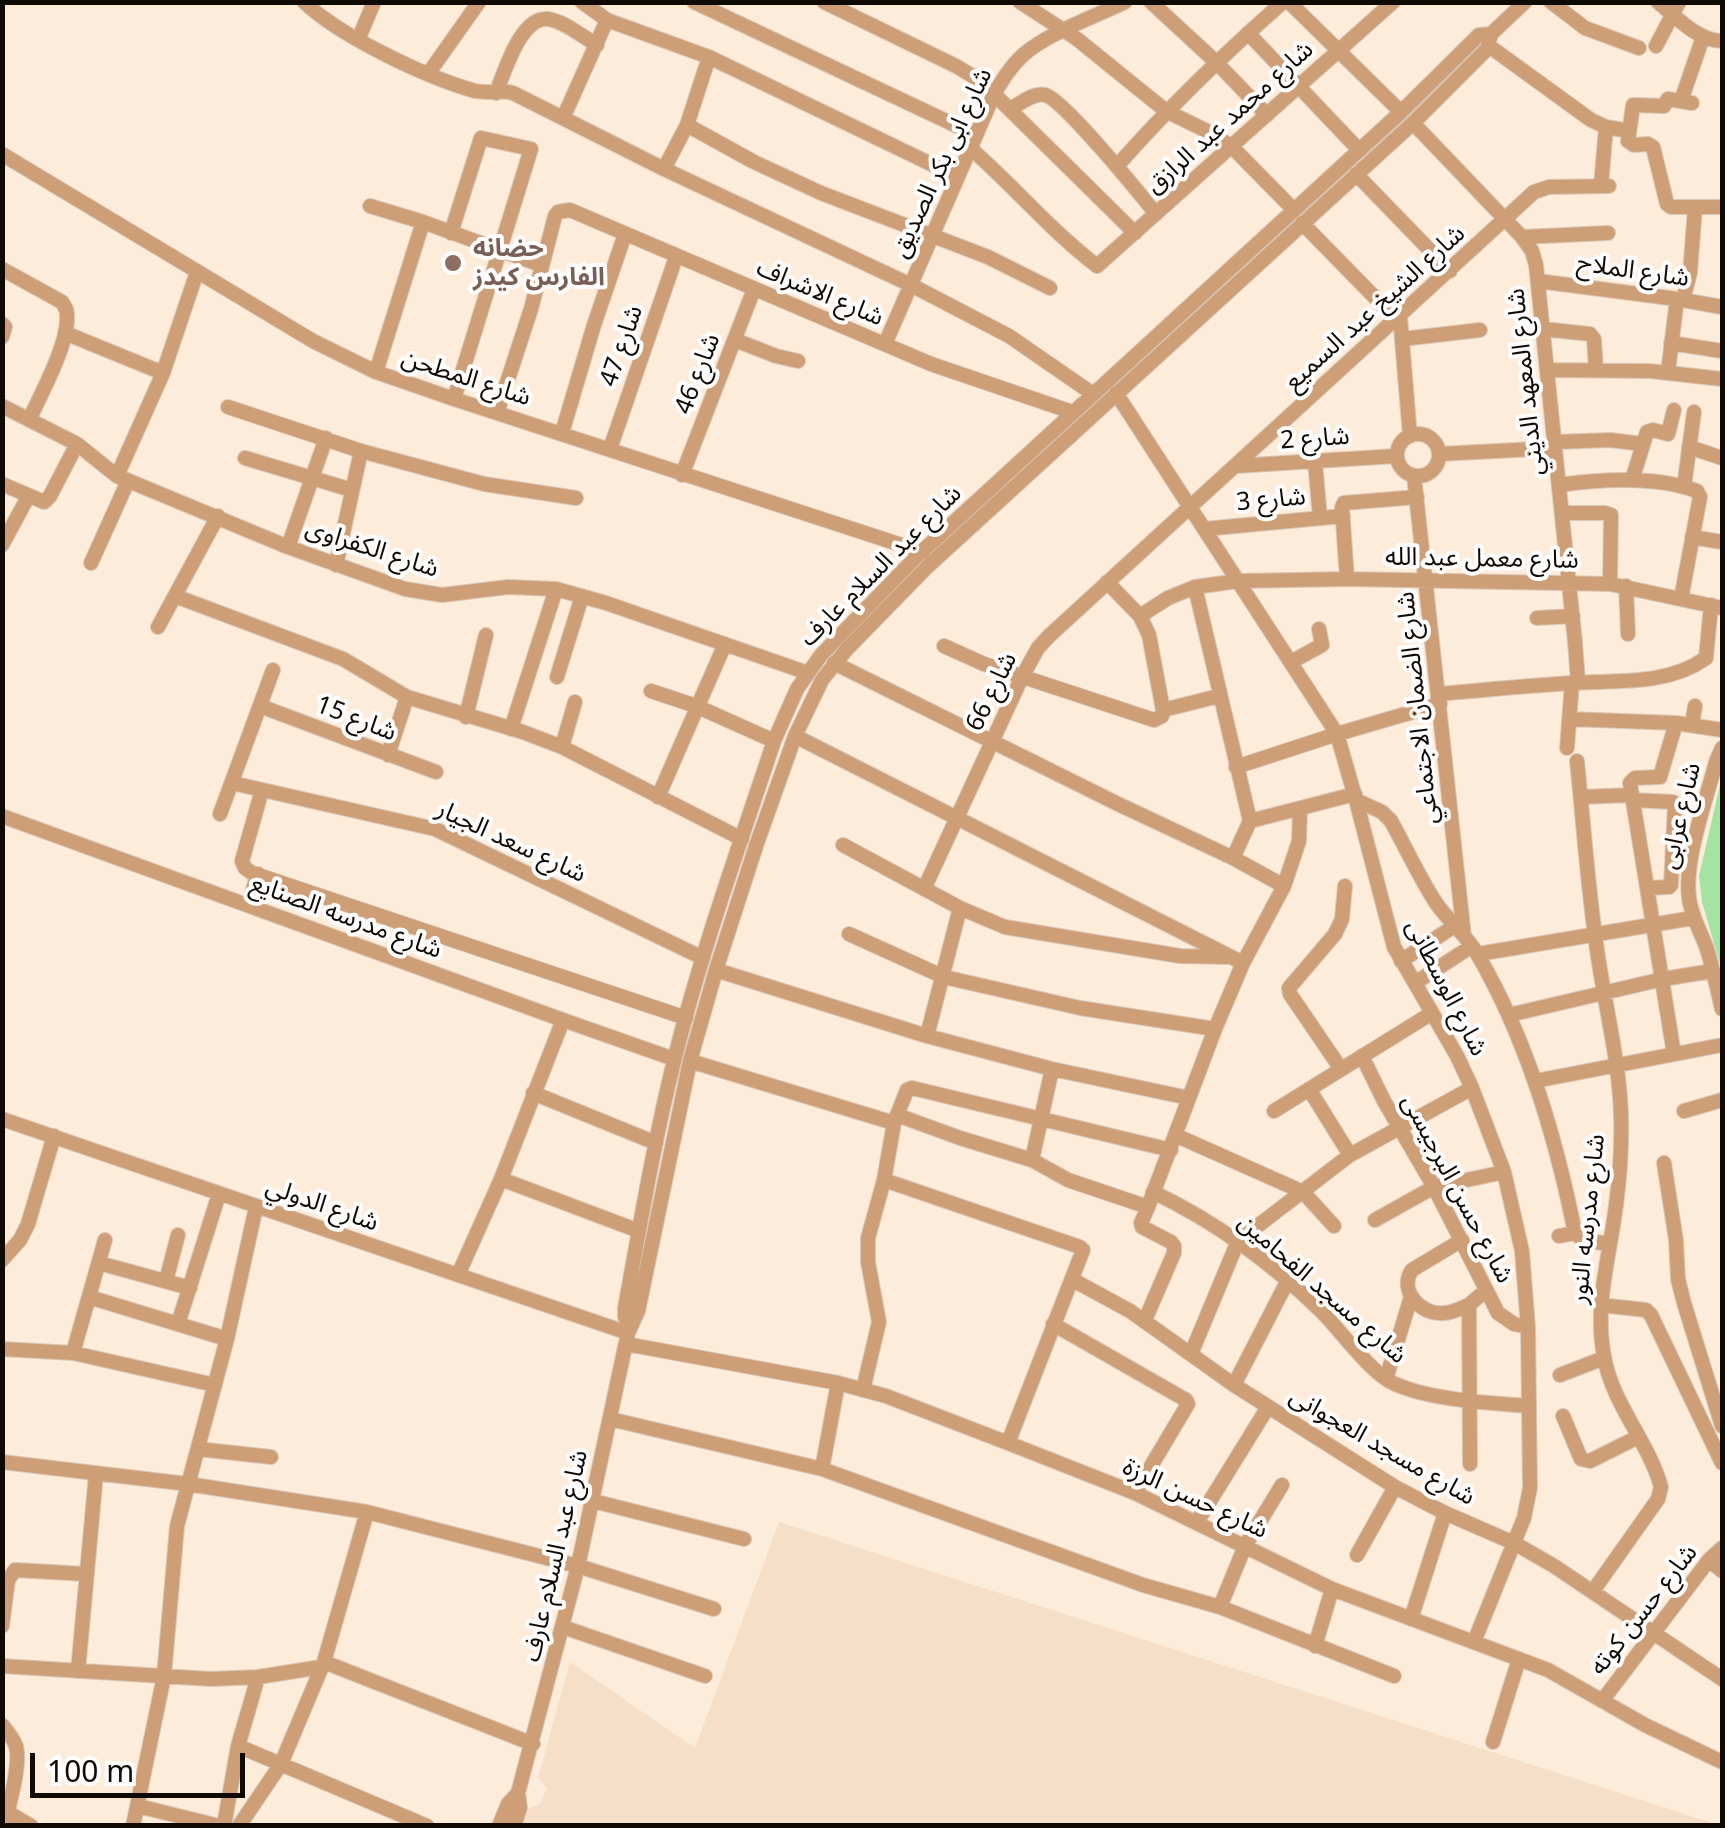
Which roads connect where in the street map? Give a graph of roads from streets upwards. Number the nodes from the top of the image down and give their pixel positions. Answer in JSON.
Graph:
{"nodes":[{"id":1,"x":304,"y":2,"type":"edge"},
{"id":2,"x":374,"y":2,"type":"edge"},
{"id":3,"x":480,"y":2,"type":"edge"},
{"id":4,"x":582,"y":2,"type":"edge"},
{"id":5,"x":694,"y":2,"type":"edge"},
{"id":6,"x":824,"y":2,"type":"edge"},
{"id":7,"x":1125,"y":2,"type":"edge"},
{"id":8,"x":1151,"y":2,"type":"edge"},
{"id":9,"x":1286,"y":2,"type":"edge"},
{"id":10,"x":1394,"y":2,"type":"edge"},
{"id":11,"x":1525,"y":2,"type":"edge"},
{"id":12,"x":1550,"y":2,"type":"edge"},
{"id":13,"x":1658,"y":2,"type":"edge"},
{"id":14,"x":1030,"y":5,"type":"edge"},
{"id":15,"x":1676,"y":9,"type":"edge"},
{"id":16,"x":608,"y":20,"type":"junction"},
{"id":17,"x":1064,"y":31,"type":"junction"},
{"id":18,"x":1248,"y":33,"type":"junction"},
{"id":19,"x":1703,"y":37,"type":"junction"},
{"id":20,"x":358,"y":40,"type":"junction"},
{"id":21,"x":1490,"y":40,"type":"junction"},
{"id":22,"x":1722,"y":42,"type":"edge"},
{"id":23,"x":597,"y":45,"type":"junction"},
{"id":24,"x":1656,"y":46,"type":"dead end"},
{"id":25,"x":1639,"y":48,"type":"dead end"},
{"id":26,"x":1340,"y":50,"type":"junction"},
{"id":27,"x":708,"y":57,"type":"junction"},
{"id":28,"x":1216,"y":62,"type":"junction"},
{"id":29,"x":428,"y":74,"type":"junction"},
{"id":30,"x":1299,"y":87,"type":"junction"},
{"id":31,"x":496,"y":94,"type":"junction"},
{"id":32,"x":994,"y":94,"type":"junction"},
{"id":33,"x":1010,"y":110,"type":"junction"},
{"id":34,"x":1166,"y":111,"type":"junction"},
{"id":35,"x":1401,"y":112,"type":"junction"},
{"id":36,"x":564,"y":116,"type":"junction"},
{"id":37,"x":1266,"y":116,"type":"junction"},
{"id":38,"x":1413,"y":123,"type":"junction"},
{"id":39,"x":687,"y":125,"type":"junction"},
{"id":40,"x":1606,"y":128,"type":"junction"},
{"id":41,"x":1629,"y":130,"type":"junction"},
{"id":42,"x":973,"y":142,"type":"junction"},
{"id":43,"x":1232,"y":146,"type":"junction"},
{"id":44,"x":1359,"y":150,"type":"junction"},
{"id":45,"x":2,"y":154,"type":"edge"},
{"id":46,"x":1116,"y":166,"type":"junction"},
{"id":47,"x":664,"y":168,"type":"junction"},
{"id":48,"x":1356,"y":174,"type":"junction"},
{"id":49,"x":958,"y":177,"type":"junction"},
{"id":50,"x":370,"y":206,"type":"dead end"},
{"id":51,"x":1722,"y":207,"type":"edge"},
{"id":52,"x":1695,"y":208,"type":"junction"},
{"id":53,"x":1156,"y":214,"type":"junction"},
{"id":54,"x":1298,"y":216,"type":"junction"},
{"id":55,"x":1506,"y":219,"type":"junction"},
{"id":56,"x":423,"y":222,"type":"junction"},
{"id":57,"x":1134,"y":233,"type":"junction"},
{"id":58,"x":1608,"y":233,"type":"dead end"},
{"id":59,"x":451,"y":234,"type":"junction"},
{"id":60,"x":625,"y":234,"type":"junction"},
{"id":61,"x":933,"y":236,"type":"junction"},
{"id":62,"x":1522,"y":237,"type":"junction"},
{"id":63,"x":499,"y":250,"type":"junction"},
{"id":64,"x":676,"y":256,"type":"junction"},
{"id":65,"x":542,"y":265,"type":"junction"},
{"id":66,"x":2,"y":269,"type":"edge"},
{"id":67,"x":1450,"y":271,"type":"junction"},
{"id":68,"x":197,"y":272,"type":"junction"},
{"id":69,"x":1538,"y":281,"type":"junction"},
{"id":70,"x":911,"y":285,"type":"junction"},
{"id":71,"x":1050,"y":288,"type":"dead end"},
{"id":72,"x":754,"y":289,"type":"junction"},
{"id":73,"x":1680,"y":300,"type":"junction"},
{"id":74,"x":1722,"y":307,"type":"edge"},
{"id":75,"x":1398,"y":318,"type":"junction"},
{"id":76,"x":2,"y":324,"type":"edge"},
{"id":77,"x":1543,"y":329,"type":"junction"},
{"id":78,"x":1480,"y":330,"type":"dead end"},
{"id":79,"x":65,"y":333,"type":"junction"},
{"id":80,"x":2,"y":337,"type":"edge"},
{"id":81,"x":1402,"y":339,"type":"junction"},
{"id":82,"x":735,"y":340,"type":"junction"},
{"id":83,"x":1671,"y":343,"type":"junction"},
{"id":84,"x":885,"y":344,"type":"junction"},
{"id":85,"x":1722,"y":351,"type":"edge"},
{"id":86,"x":798,"y":360,"type":"dead end"},
{"id":87,"x":1548,"y":370,"type":"junction"},
{"id":88,"x":1596,"y":370,"type":"junction"},
{"id":89,"x":376,"y":372,"type":"junction"},
{"id":90,"x":1668,"y":372,"type":"junction"},
{"id":91,"x":164,"y":373,"type":"junction"},
{"id":92,"x":1722,"y":379,"type":"edge"},
{"id":93,"x":1116,"y":393,"type":"junction"},
{"id":94,"x":1093,"y":394,"type":"junction"},
{"id":95,"x":454,"y":400,"type":"junction"},
{"id":96,"x":2,"y":406,"type":"edge"},
{"id":97,"x":228,"y":407,"type":"dead end"},
{"id":98,"x":1674,"y":410,"type":"dead end"},
{"id":99,"x":1072,"y":412,"type":"junction"},
{"id":100,"x":1694,"y":412,"type":"dead end"},
{"id":101,"x":497,"y":413,"type":"junction"},
{"id":102,"x":29,"y":420,"type":"junction"},
{"id":103,"x":562,"y":433,"type":"junction"},
{"id":104,"x":1410,"y":436,"type":"junction"},
{"id":105,"x":326,"y":438,"type":"junction"},
{"id":106,"x":77,"y":444,"type":"junction"},
{"id":107,"x":1642,"y":444,"type":"junction"},
{"id":108,"x":1555,"y":445,"type":"junction"},
{"id":109,"x":1689,"y":447,"type":"junction"},
{"id":110,"x":361,"y":450,"type":"junction"},
{"id":111,"x":610,"y":450,"type":"junction"},
{"id":112,"x":1439,"y":454,"type":"junction"},
{"id":113,"x":1396,"y":456,"type":"junction"},
{"id":114,"x":245,"y":458,"type":"dead end"},
{"id":115,"x":1722,"y":458,"type":"edge"},
{"id":116,"x":1315,"y":462,"type":"junction"},
{"id":117,"x":1236,"y":466,"type":"junction"},
{"id":118,"x":682,"y":474,"type":"junction"},
{"id":119,"x":1414,"y":476,"type":"junction"},
{"id":120,"x":122,"y":478,"type":"junction"},
{"id":121,"x":312,"y":480,"type":"junction"},
{"id":122,"x":1632,"y":480,"type":"junction"},
{"id":123,"x":2,"y":484,"type":"edge"},
{"id":124,"x":1559,"y":485,"type":"junction"},
{"id":125,"x":1684,"y":487,"type":"junction"},
{"id":126,"x":352,"y":490,"type":"junction"},
{"id":127,"x":28,"y":496,"type":"junction"},
{"id":128,"x":1416,"y":497,"type":"junction"},
{"id":129,"x":576,"y":498,"type":"dead end"},
{"id":130,"x":1190,"y":507,"type":"junction"},
{"id":131,"x":1562,"y":513,"type":"junction"},
{"id":132,"x":218,"y":516,"type":"junction"},
{"id":133,"x":1342,"y":516,"type":"junction"},
{"id":134,"x":1320,"y":518,"type":"junction"},
{"id":135,"x":7,"y":524,"type":"edge"},
{"id":136,"x":1204,"y":529,"type":"junction"},
{"id":137,"x":1692,"y":536,"type":"junction"},
{"id":138,"x":1722,"y":542,"type":"edge"},
{"id":139,"x":2,"y":545,"type":"edge"},
{"id":140,"x":288,"y":546,"type":"junction"},
{"id":141,"x":922,"y":559,"type":"junction"},
{"id":142,"x":91,"y":563,"type":"dead end"},
{"id":143,"x":336,"y":565,"type":"junction"},
{"id":144,"x":1347,"y":579,"type":"junction"},
{"id":145,"x":1238,"y":581,"type":"junction"},
{"id":146,"x":1426,"y":581,"type":"junction"},
{"id":147,"x":1107,"y":582,"type":"junction"},
{"id":148,"x":1569,"y":584,"type":"junction"},
{"id":149,"x":1618,"y":585,"type":"junction"},
{"id":150,"x":1195,"y":587,"type":"junction"},
{"id":151,"x":556,"y":589,"type":"junction"},
{"id":152,"x":175,"y":596,"type":"junction"},
{"id":153,"x":582,"y":596,"type":"junction"},
{"id":154,"x":1681,"y":599,"type":"junction"},
{"id":155,"x":1716,"y":606,"type":"edge"},
{"id":156,"x":1140,"y":616,"type":"junction"},
{"id":157,"x":1573,"y":616,"type":"junction"},
{"id":158,"x":1537,"y":618,"type":"dead end"},
{"id":159,"x":158,"y":627,"type":"dead end"},
{"id":160,"x":1320,"y":629,"type":"dead end"},
{"id":161,"x":1628,"y":634,"type":"dead end"},
{"id":162,"x":486,"y":635,"type":"dead end"},
{"id":163,"x":725,"y":644,"type":"junction"},
{"id":164,"x":944,"y":646,"type":"dead end"},
{"id":165,"x":1292,"y":662,"type":"junction"},
{"id":166,"x":834,"y":664,"type":"junction"},
{"id":167,"x":273,"y":670,"type":"dead end"},
{"id":168,"x":808,"y":672,"type":"junction"},
{"id":169,"x":556,"y":677,"type":"dead end"},
{"id":170,"x":1022,"y":677,"type":"junction"},
{"id":171,"x":1575,"y":683,"type":"junction"},
{"id":172,"x":652,"y":692,"type":"dead end"},
{"id":173,"x":1219,"y":696,"type":"junction"},
{"id":174,"x":406,"y":698,"type":"junction"},
{"id":175,"x":1439,"y":699,"type":"junction"},
{"id":176,"x":574,"y":702,"type":"dead end"},
{"id":177,"x":260,"y":706,"type":"junction"},
{"id":178,"x":696,"y":706,"type":"junction"},
{"id":179,"x":1695,"y":706,"type":"dead end"},
{"id":180,"x":1163,"y":710,"type":"junction"},
{"id":181,"x":466,"y":717,"type":"junction"},
{"id":182,"x":1569,"y":719,"type":"junction"},
{"id":183,"x":1676,"y":723,"type":"junction"},
{"id":184,"x":1692,"y":724,"type":"junction"},
{"id":185,"x":511,"y":729,"type":"junction"},
{"id":186,"x":1722,"y":730,"type":"edge"},
{"id":187,"x":1337,"y":734,"type":"junction"},
{"id":188,"x":794,"y":736,"type":"junction"},
{"id":189,"x":774,"y":740,"type":"junction"},
{"id":190,"x":992,"y":742,"type":"junction"},
{"id":191,"x":562,"y":747,"type":"junction"},
{"id":192,"x":1567,"y":748,"type":"dead end"},
{"id":193,"x":1722,"y":748,"type":"edge"},
{"id":194,"x":388,"y":755,"type":"junction"},
{"id":195,"x":1577,"y":761,"type":"dead end"},
{"id":196,"x":1236,"y":767,"type":"junction"},
{"id":197,"x":436,"y":772,"type":"dead end"},
{"id":198,"x":232,"y":783,"type":"junction"},
{"id":199,"x":262,"y":790,"type":"junction"},
{"id":200,"x":1581,"y":796,"type":"junction"},
{"id":201,"x":658,"y":797,"type":"junction"},
{"id":202,"x":1356,"y":797,"type":"junction"},
{"id":203,"x":1632,"y":797,"type":"junction"},
{"id":204,"x":1300,"y":809,"type":"junction"},
{"id":205,"x":220,"y":814,"type":"dead end"},
{"id":206,"x":2,"y":816,"type":"edge"},
{"id":207,"x":957,"y":818,"type":"junction"},
{"id":208,"x":1250,"y":821,"type":"junction"},
{"id":209,"x":742,"y":839,"type":"junction"},
{"id":210,"x":843,"y":845,"type":"dead end"},
{"id":211,"x":1233,"y":858,"type":"junction"},
{"id":212,"x":258,"y":874,"type":"junction"},
{"id":213,"x":1284,"y":886,"type":"junction"},
{"id":214,"x":1346,"y":886,"type":"dead end"},
{"id":215,"x":1647,"y":888,"type":"junction"},
{"id":216,"x":924,"y":889,"type":"junction"},
{"id":217,"x":248,"y":905,"type":"junction"},
{"id":218,"x":960,"y":908,"type":"junction"},
{"id":219,"x":1693,"y":918,"type":"junction"},
{"id":220,"x":1652,"y":926,"type":"junction"},
{"id":221,"x":850,"y":934,"type":"dead end"},
{"id":222,"x":1594,"y":935,"type":"junction"},
{"id":223,"x":1467,"y":936,"type":"junction"},
{"id":224,"x":703,"y":958,"type":"junction"},
{"id":225,"x":1238,"y":960,"type":"junction"},
{"id":226,"x":1401,"y":962,"type":"junction"},
{"id":227,"x":716,"y":970,"type":"junction"},
{"id":228,"x":1712,"y":971,"type":"junction"},
{"id":229,"x":944,"y":977,"type":"junction"},
{"id":230,"x":1664,"y":979,"type":"junction"},
{"id":231,"x":1414,"y":983,"type":"junction"},
{"id":232,"x":1604,"y":992,"type":"junction"},
{"id":233,"x":1722,"y":1009,"type":"edge"},
{"id":234,"x":1432,"y":1013,"type":"junction"},
{"id":235,"x":1508,"y":1015,"type":"junction"},
{"id":236,"x":686,"y":1018,"type":"junction"},
{"id":237,"x":563,"y":1020,"type":"junction"},
{"id":238,"x":1216,"y":1029,"type":"junction"},
{"id":239,"x":927,"y":1036,"type":"junction"},
{"id":240,"x":1722,"y":1044,"type":"edge"},
{"id":241,"x":1674,"y":1054,"type":"junction"},
{"id":242,"x":1362,"y":1056,"type":"junction"},
{"id":243,"x":674,"y":1059,"type":"junction"},
{"id":244,"x":690,"y":1061,"type":"junction"},
{"id":245,"x":1617,"y":1065,"type":"junction"},
{"id":246,"x":1052,"y":1069,"type":"junction"},
{"id":247,"x":1341,"y":1069,"type":"junction"},
{"id":248,"x":1535,"y":1081,"type":"junction"},
{"id":249,"x":1472,"y":1088,"type":"junction"},
{"id":250,"x":1309,"y":1089,"type":"junction"},
{"id":251,"x":534,"y":1093,"type":"junction"},
{"id":252,"x":1189,"y":1098,"type":"junction"},
{"id":253,"x":1722,"y":1100,"type":"edge"},
{"id":254,"x":1274,"y":1111,"type":"dead end"},
{"id":255,"x":1684,"y":1111,"type":"dead end"},
{"id":256,"x":896,"y":1119,"type":"junction"},
{"id":257,"x":1041,"y":1119,"type":"junction"},
{"id":258,"x":2,"y":1120,"type":"edge"},
{"id":259,"x":1398,"y":1128,"type":"junction"},
{"id":260,"x":1175,"y":1135,"type":"junction"},
{"id":261,"x":54,"y":1136,"type":"junction"},
{"id":262,"x":656,"y":1143,"type":"junction"},
{"id":263,"x":1171,"y":1150,"type":"junction"},
{"id":264,"x":1350,"y":1155,"type":"junction"},
{"id":265,"x":1032,"y":1160,"type":"junction"},
{"id":266,"x":1664,"y":1163,"type":"dead end"},
{"id":267,"x":1504,"y":1172,"type":"junction"},
{"id":268,"x":501,"y":1178,"type":"junction"},
{"id":269,"x":884,"y":1180,"type":"junction"},
{"id":270,"x":1434,"y":1187,"type":"junction"},
{"id":271,"x":1153,"y":1192,"type":"junction"},
{"id":272,"x":1303,"y":1192,"type":"junction"},
{"id":273,"x":219,"y":1194,"type":"junction"},
{"id":274,"x":256,"y":1207,"type":"junction"},
{"id":275,"x":1148,"y":1208,"type":"junction"},
{"id":276,"x":1375,"y":1220,"type":"dead end"},
{"id":277,"x":1334,"y":1226,"type":"dead end"},
{"id":278,"x":639,"y":1231,"type":"junction"},
{"id":279,"x":1575,"y":1233,"type":"junction"},
{"id":280,"x":178,"y":1235,"type":"dead end"},
{"id":281,"x":1558,"y":1236,"type":"dead end"},
{"id":282,"x":105,"y":1240,"type":"dead end"},
{"id":283,"x":1238,"y":1240,"type":"junction"},
{"id":284,"x":1462,"y":1240,"type":"junction"},
{"id":285,"x":1609,"y":1244,"type":"junction"},
{"id":286,"x":4,"y":1254,"type":"edge"},
{"id":287,"x":99,"y":1263,"type":"junction"},
{"id":288,"x":458,"y":1274,"type":"junction"},
{"id":289,"x":1073,"y":1280,"type":"junction"},
{"id":290,"x":166,"y":1281,"type":"junction"},
{"id":291,"x":1287,"y":1282,"type":"junction"},
{"id":292,"x":190,"y":1288,"type":"junction"},
{"id":293,"x":1486,"y":1290,"type":"junction"},
{"id":294,"x":1411,"y":1297,"type":"junction"},
{"id":295,"x":89,"y":1298,"type":"junction"},
{"id":296,"x":1600,"y":1305,"type":"junction"},
{"id":297,"x":1468,"y":1306,"type":"junction"},
{"id":298,"x":1144,"y":1320,"type":"junction"},
{"id":299,"x":178,"y":1324,"type":"junction"},
{"id":300,"x":1053,"y":1324,"type":"junction"},
{"id":301,"x":1528,"y":1326,"type":"junction"},
{"id":302,"x":628,"y":1334,"type":"junction"},
{"id":303,"x":227,"y":1339,"type":"junction"},
{"id":304,"x":2,"y":1349,"type":"edge"},
{"id":305,"x":74,"y":1352,"type":"junction"},
{"id":306,"x":1191,"y":1354,"type":"junction"},
{"id":307,"x":1604,"y":1358,"type":"junction"},
{"id":308,"x":1560,"y":1376,"type":"dead end"},
{"id":309,"x":1386,"y":1380,"type":"junction"},
{"id":310,"x":838,"y":1382,"type":"junction"},
{"id":311,"x":1234,"y":1385,"type":"junction"},
{"id":312,"x":214,"y":1386,"type":"junction"},
{"id":313,"x":863,"y":1390,"type":"junction"},
{"id":314,"x":1470,"y":1402,"type":"junction"},
{"id":315,"x":1529,"y":1406,"type":"junction"},
{"id":316,"x":1268,"y":1407,"type":"junction"},
{"id":317,"x":1563,"y":1416,"type":"dead end"},
{"id":318,"x":610,"y":1419,"type":"junction"},
{"id":319,"x":1722,"y":1426,"type":"edge"},
{"id":320,"x":1638,"y":1437,"type":"junction"},
{"id":321,"x":1008,"y":1442,"type":"junction"},
{"id":322,"x":198,"y":1449,"type":"junction"},
{"id":323,"x":271,"y":1456,"type":"dead end"},
{"id":324,"x":2,"y":1462,"type":"edge"},
{"id":325,"x":1470,"y":1464,"type":"dead end"},
{"id":326,"x":1722,"y":1464,"type":"edge"},
{"id":327,"x":822,"y":1470,"type":"junction"},
{"id":328,"x":96,"y":1474,"type":"junction"},
{"id":329,"x":188,"y":1484,"type":"junction"},
{"id":330,"x":1282,"y":1485,"type":"dead end"},
{"id":331,"x":1394,"y":1486,"type":"junction"},
{"id":332,"x":1135,"y":1494,"type":"junction"},
{"id":333,"x":593,"y":1501,"type":"junction"},
{"id":334,"x":367,"y":1512,"type":"junction"},
{"id":335,"x":1445,"y":1514,"type":"junction"},
{"id":336,"x":1197,"y":1522,"type":"junction"},
{"id":337,"x":744,"y":1540,"type":"dead end"},
{"id":338,"x":1514,"y":1544,"type":"junction"},
{"id":339,"x":1246,"y":1546,"type":"junction"},
{"id":340,"x":1722,"y":1548,"type":"edge"},
{"id":341,"x":1357,"y":1555,"type":"dead end"},
{"id":342,"x":1708,"y":1560,"type":"junction"},
{"id":343,"x":578,"y":1566,"type":"junction"},
{"id":344,"x":1722,"y":1571,"type":"edge"},
{"id":345,"x":86,"y":1574,"type":"junction"},
{"id":346,"x":1332,"y":1588,"type":"junction"},
{"id":347,"x":1592,"y":1591,"type":"junction"},
{"id":348,"x":1220,"y":1607,"type":"junction"},
{"id":349,"x":714,"y":1609,"type":"dead end"},
{"id":350,"x":1411,"y":1618,"type":"junction"},
{"id":351,"x":2,"y":1626,"type":"edge"},
{"id":352,"x":563,"y":1628,"type":"junction"},
{"id":353,"x":1653,"y":1634,"type":"junction"},
{"id":354,"x":1474,"y":1642,"type":"junction"},
{"id":355,"x":1315,"y":1646,"type":"junction"},
{"id":356,"x":1518,"y":1658,"type":"junction"},
{"id":357,"x":322,"y":1665,"type":"junction"},
{"id":358,"x":2,"y":1666,"type":"edge"},
{"id":359,"x":78,"y":1671,"type":"junction"},
{"id":360,"x":164,"y":1676,"type":"junction"},
{"id":361,"x":705,"y":1676,"type":"dead end"},
{"id":362,"x":1394,"y":1676,"type":"dead end"},
{"id":363,"x":258,"y":1677,"type":"junction"},
{"id":364,"x":1722,"y":1679,"type":"edge"},
{"id":365,"x":1602,"y":1701,"type":"junction"},
{"id":366,"x":2,"y":1725,"type":"edge"},
{"id":367,"x":1493,"y":1742,"type":"dead end"},
{"id":368,"x":532,"y":1744,"type":"junction"},
{"id":369,"x":238,"y":1746,"type":"junction"},
{"id":370,"x":1722,"y":1762,"type":"edge"},
{"id":371,"x":281,"y":1764,"type":"junction"},
{"id":372,"x":518,"y":1794,"type":"junction"},
{"id":373,"x":138,"y":1806,"type":"junction"},
{"id":374,"x":4,"y":1815,"type":"edge"},
{"id":375,"x":31,"y":1826,"type":"edge"},
{"id":376,"x":133,"y":1826,"type":"edge"},
{"id":377,"x":222,"y":1826,"type":"edge"},
{"id":378,"x":240,"y":1826,"type":"edge"},
{"id":379,"x":427,"y":1826,"type":"edge"},
{"id":380,"x":499,"y":1826,"type":"edge"},
{"id":381,"x":514,"y":1826,"type":"edge"}],
"edges":[{"from":1,"to":20,"type":"street"},
{"from":2,"to":20,"type":"street"},
{"from":3,"to":29,"type":"street"},
{"from":4,"to":16,"type":"street"},
{"from":5,"to":42,"type":"street"},
{"from":6,"to":32,"type":"street"},
{"from":7,"to":17,"type":"street","name":"شارع ابى بكر الصديق"},
{"from":8,"to":28,"type":"street"},
{"from":9,"to":18,"type":"street"},
{"from":9,"to":26,"type":"street"},
{"from":10,"to":26,"type":"street","name":"شارع محمد عبد الرازق"},
{"from":11,"to":21,"type":"street","name":"شارع عبد السلام عارف"},
{"from":12,"to":25,"type":"street"},
{"from":13,"to":15,"type":"street"},
{"from":14,"to":17,"type":"street"},
{"from":15,"to":19,"type":"street"},
{"from":15,"to":24,"type":"street"},
{"from":16,"to":23,"type":"street"},
{"from":16,"to":27,"type":"street"},
{"from":17,"to":32,"type":"street","name":"شارع ابى بكر الصديق"},
{"from":17,"to":34,"type":"street"},
{"from":18,"to":28,"type":"street"},
{"from":18,"to":30,"type":"street"},
{"from":19,"to":22,"type":"street"},
{"from":19,"to":41,"type":"street"},
{"from":20,"to":29,"type":"street"},
{"from":21,"to":35,"type":"street","name":"شارع عبد السلام عارف"},
{"from":21,"to":38,"type":"street","name":"شارع عبد السلام عارف"},
{"from":21,"to":40,"type":"street"},
{"from":23,"to":31,"type":"street"},
{"from":23,"to":36,"type":"street"},
{"from":26,"to":30,"type":"street","name":"شارع محمد عبد الرازق"},
{"from":26,"to":35,"type":"street"},
{"from":27,"to":39,"type":"street"},
{"from":27,"to":49,"type":"street"},
{"from":28,"to":34,"type":"street"},
{"from":28,"to":37,"type":"street"},
{"from":29,"to":31,"type":"street"},
{"from":30,"to":37,"type":"street","name":"شارع محمد عبد الرازق"},
{"from":30,"to":44,"type":"street"},
{"from":31,"to":36,"type":"street"},
{"from":32,"to":33,"type":"street"},
{"from":32,"to":42,"type":"street","name":"شارع ابى بكر الصديق"},
{"from":33,"to":46,"type":"street"},
{"from":33,"to":57,"type":"street"},
{"from":34,"to":43,"type":"street"},
{"from":34,"to":46,"type":"street"},
{"from":35,"to":44,"type":"street","name":"شارع عبد السلام عارف"},
{"from":36,"to":47,"type":"street"},
{"from":37,"to":43,"type":"street","name":"شارع محمد عبد الرازق"},
{"from":38,"to":48,"type":"street","name":"شارع عبد السلام عارف"},
{"from":38,"to":55,"type":"street","name":"شارع المعهد الديني"},
{"from":39,"to":47,"type":"street"},
{"from":39,"to":61,"type":"street"},
{"from":40,"to":41,"type":"street"},
{"from":40,"to":55,"type":"street","name":"شارع الشيخ عبد السميع"},
{"from":41,"to":52,"type":"street"},
{"from":42,"to":49,"type":"street","name":"شارع ابى بكر الصديق"},
{"from":42,"to":57,"type":"street","name":"شارع محمد عبد الرازق"},
{"from":43,"to":53,"type":"street","name":"شارع محمد عبد الرازق"},
{"from":43,"to":54,"type":"street"},
{"from":44,"to":54,"type":"street","name":"شارع عبد السلام عارف"},
{"from":45,"to":68,"type":"street","name":"شارع المطحن"},
{"from":46,"to":53,"type":"street"},
{"from":47,"to":70,"type":"street"},
{"from":48,"to":54,"type":"street","name":"شارع عبد السلام عارف"},
{"from":48,"to":67,"type":"street"},
{"from":49,"to":61,"type":"street","name":"شارع ابى بكر الصديق"},
{"from":50,"to":56,"type":"street"},
{"from":51,"to":52,"type":"street"},
{"from":52,"to":73,"type":"street"},
{"from":53,"to":57,"type":"street","name":"شارع محمد عبد الرازق"},
{"from":54,"to":75,"type":"street"},
{"from":54,"to":93,"type":"street","name":"شارع عبد السلام عارف"},
{"from":54,"to":94,"type":"street","name":"شارع عبد السلام عارف"},
{"from":55,"to":62,"type":"street","name":"شارع المعهد الديني"},
{"from":55,"to":67,"type":"street","name":"شارع الشيخ عبد السميع"},
{"from":56,"to":59,"type":"street"},
{"from":56,"to":89,"type":"street"},
{"from":58,"to":62,"type":"street"},
{"from":59,"to":63,"type":"street"},
{"from":59,"to":63,"type":"street"},
{"from":60,"to":64,"type":"street","name":"شارع الاشراف"},
{"from":60,"to":65,"type":"street","name":"شارع الاشراف"},
{"from":60,"to":103,"type":"street"},
{"from":61,"to":70,"type":"street","name":"شارع ابى بكر الصديق"},
{"from":61,"to":71,"type":"street"},
{"from":62,"to":69,"type":"street","name":"شارع المعهد الديني"},
{"from":63,"to":65,"type":"street"},
{"from":63,"to":95,"type":"street"},
{"from":64,"to":72,"type":"street","name":"شارع الاشراف"},
{"from":64,"to":111,"type":"street","name":"شارع 47"},
{"from":65,"to":101,"type":"street"},
{"from":66,"to":79,"type":"street"},
{"from":67,"to":75,"type":"street","name":"شارع الشيخ عبد السميع"},
{"from":68,"to":89,"type":"street","name":"شارع المطحن"},
{"from":68,"to":91,"type":"street"},
{"from":69,"to":73,"type":"street","name":"شارع الملاح"},
{"from":69,"to":77,"type":"street","name":"شارع المعهد الديني"},
{"from":70,"to":84,"type":"street","name":"شارع ابى بكر الصديق"},
{"from":70,"to":94,"type":"street"},
{"from":72,"to":82,"type":"street","name":"شارع 46"},
{"from":72,"to":84,"type":"street","name":"شارع الاشراف"},
{"from":73,"to":74,"type":"street","name":"شارع الملاح"},
{"from":73,"to":83,"type":"street"},
{"from":75,"to":81,"type":"street"},
{"from":75,"to":117,"type":"street","name":"شارع الشيخ عبد السميع"},
{"from":76,"to":80,"type":"street"},
{"from":77,"to":87,"type":"street","name":"شارع المعهد الديني"},
{"from":77,"to":88,"type":"street"},
{"from":78,"to":81,"type":"street"},
{"from":79,"to":91,"type":"street"},
{"from":79,"to":102,"type":"street"},
{"from":81,"to":104,"type":"street"},
{"from":82,"to":86,"type":"street"},
{"from":82,"to":118,"type":"street","name":"شارع 46"},
{"from":83,"to":85,"type":"street"},
{"from":83,"to":90,"type":"street"},
{"from":84,"to":99,"type":"street","name":"شارع الاشراف"},
{"from":87,"to":88,"type":"street"},
{"from":87,"to":108,"type":"street","name":"شارع المعهد الديني"},
{"from":88,"to":90,"type":"street"},
{"from":89,"to":95,"type":"street","name":"شارع المطحن"},
{"from":90,"to":92,"type":"street"},
{"from":91,"to":120,"type":"street"},
{"from":93,"to":130,"type":"street","name":"شارع الوسطانى"},
{"from":93,"to":141,"type":"street","name":"شارع عبد السلام عارف"},
{"from":94,"to":99,"type":"street","name":"شارع عبد السلام عارف"},
{"from":95,"to":101,"type":"street","name":"شارع المطحن"},
{"from":96,"to":102,"type":"street","name":"شارع الكفراوى"},
{"from":97,"to":105,"type":"street"},
{"from":98,"to":107,"type":"street"},
{"from":99,"to":141,"type":"street","name":"شارع عبد السلام عارف"},
{"from":100,"to":109,"type":"street"},
{"from":101,"to":103,"type":"street","name":"شارع المطحن"},
{"from":102,"to":106,"type":"street","name":"شارع الكفراوى"},
{"from":103,"to":111,"type":"street","name":"شارع المطحن"},
{"from":104,"to":112,"type":"street"},
{"from":104,"to":113,"type":"street"},
{"from":105,"to":110,"type":"street"},
{"from":105,"to":121,"type":"street"},
{"from":106,"to":120,"type":"street","name":"شارع الكفراوى"},
{"from":106,"to":127,"type":"street"},
{"from":107,"to":108,"type":"street"},
{"from":107,"to":122,"type":"street"},
{"from":108,"to":112,"type":"street"},
{"from":108,"to":124,"type":"street","name":"شارع المعهد الديني"},
{"from":109,"to":115,"type":"street"},
{"from":109,"to":125,"type":"street"},
{"from":110,"to":126,"type":"street"},
{"from":110,"to":129,"type":"street"},
{"from":111,"to":118,"type":"street","name":"شارع المطحن"},
{"from":112,"to":119,"type":"street"},
{"from":113,"to":116,"type":"street","name":"شارع 2"},
{"from":113,"to":119,"type":"street"},
{"from":114,"to":121,"type":"street"},
{"from":116,"to":117,"type":"street","name":"شارع 2"},
{"from":116,"to":134,"type":"street"},
{"from":117,"to":130,"type":"street","name":"شارع الشيخ عبد السميع"},
{"from":118,"to":141,"type":"street","name":"شارع المطحن"},
{"from":119,"to":128,"type":"street","name":"شارع الضمان الاجتماعي"},
{"from":120,"to":132,"type":"street","name":"شارع الكفراوى"},
{"from":120,"to":142,"type":"street"},
{"from":121,"to":126,"type":"street"},
{"from":121,"to":140,"type":"street"},
{"from":122,"to":124,"type":"street"},
{"from":122,"to":125,"type":"street"},
{"from":123,"to":127,"type":"street"},
{"from":124,"to":131,"type":"street","name":"شارع المعهد الديني"},
{"from":125,"to":137,"type":"street"},
{"from":126,"to":143,"type":"street"},
{"from":127,"to":135,"type":"street"},
{"from":128,"to":133,"type":"street","name":"شارع 3"},
{"from":128,"to":146,"type":"street","name":"شارع الضمان الاجتماعي"},
{"from":130,"to":136,"type":"street","name":"شارع الوسطانى"},
{"from":130,"to":147,"type":"street","name":"شارع 66"},
{"from":131,"to":148,"type":"street","name":"شارع المعهد الديني"},
{"from":131,"to":149,"type":"street"},
{"from":132,"to":140,"type":"street","name":"شارع الكفراوى"},
{"from":132,"to":152,"type":"street"},
{"from":133,"to":134,"type":"street","name":"شارع 3"},
{"from":133,"to":144,"type":"street"},
{"from":134,"to":136,"type":"street","name":"شارع 3"},
{"from":135,"to":139,"type":"street"},
{"from":136,"to":145,"type":"street","name":"شارع الوسطانى"},
{"from":137,"to":138,"type":"street"},
{"from":137,"to":154,"type":"street"},
{"from":140,"to":143,"type":"street","name":"شارع الكفراوى"},
{"from":141,"to":166,"type":"street","name":"شارع عبد السلام عارف"},
{"from":141,"to":168,"type":"street","name":"شارع عبد السلام عارف"},
{"from":143,"to":151,"type":"street","name":"شارع الكفراوى"},
{"from":144,"to":145,"type":"street","name":"شارع معمل عبد الله"},
{"from":144,"to":146,"type":"street","name":"شارع معمل عبد الله"},
{"from":145,"to":150,"type":"street","name":"شارع معمل عبد الله"},
{"from":145,"to":165,"type":"street","name":"شارع الوسطانى"},
{"from":146,"to":148,"type":"street","name":"شارع معمل عبد الله"},
{"from":146,"to":175,"type":"street","name":"شارع الضمان الاجتماعي"},
{"from":147,"to":156,"type":"street"},
{"from":147,"to":170,"type":"street","name":"شارع 66"},
{"from":148,"to":149,"type":"street","name":"شارع معمل عبد الله"},
{"from":148,"to":157,"type":"street","name":"شارع المعهد الديني"},
{"from":149,"to":154,"type":"street","name":"شارع معمل عبد الله"},
{"from":149,"to":161,"type":"street"},
{"from":150,"to":156,"type":"street","name":"شارع معمل عبد الله"},
{"from":150,"to":173,"type":"street"},
{"from":151,"to":153,"type":"street","name":"شارع الكفراوى"},
{"from":151,"to":185,"type":"street"},
{"from":152,"to":159,"type":"street"},
{"from":152,"to":174,"type":"street"},
{"from":153,"to":163,"type":"street","name":"شارع الكفراوى"},
{"from":153,"to":169,"type":"street"},
{"from":154,"to":155,"type":"street","name":"شارع معمل عبد الله"},
{"from":155,"to":171,"type":"street"},
{"from":156,"to":180,"type":"street"},
{"from":157,"to":158,"type":"street"},
{"from":157,"to":171,"type":"street","name":"شارع المعهد الديني"},
{"from":160,"to":165,"type":"street"},
{"from":162,"to":181,"type":"street"},
{"from":163,"to":168,"type":"street","name":"شارع الكفراوى"},
{"from":163,"to":178,"type":"street"},
{"from":164,"to":170,"type":"street"},
{"from":165,"to":187,"type":"street","name":"شارع الوسطانى"},
{"from":166,"to":188,"type":"street","name":"شارع عبد السلام عارف"},
{"from":166,"to":190,"type":"street"},
{"from":167,"to":177,"type":"street"},
{"from":168,"to":189,"type":"street","name":"شارع عبد السلام عارف"},
{"from":170,"to":180,"type":"street"},
{"from":170,"to":190,"type":"street","name":"شارع 66"},
{"from":171,"to":175,"type":"street"},
{"from":171,"to":182,"type":"street","name":"شارع المعهد الديني"},
{"from":172,"to":178,"type":"street"},
{"from":173,"to":180,"type":"street"},
{"from":173,"to":196,"type":"street"},
{"from":174,"to":181,"type":"street"},
{"from":174,"to":194,"type":"street"},
{"from":175,"to":187,"type":"street"},
{"from":175,"to":223,"type":"street","name":"شارع الضمان الاجتماعي"},
{"from":176,"to":191,"type":"street"},
{"from":177,"to":194,"type":"street","name":"شارع 15"},
{"from":177,"to":198,"type":"street"},
{"from":178,"to":189,"type":"street"},
{"from":178,"to":201,"type":"street"},
{"from":179,"to":184,"type":"street"},
{"from":181,"to":185,"type":"street"},
{"from":182,"to":183,"type":"street"},
{"from":182,"to":192,"type":"street","name":"شارع المعهد الديني"},
{"from":183,"to":184,"type":"street"},
{"from":183,"to":203,"type":"street"},
{"from":184,"to":186,"type":"street"},
{"from":185,"to":191,"type":"street"},
{"from":187,"to":196,"type":"street"},
{"from":187,"to":202,"type":"street","name":"شارع الوسطانى"},
{"from":188,"to":207,"type":"street"},
{"from":188,"to":227,"type":"street","name":"شارع عبد السلام عارف"},
{"from":189,"to":209,"type":"street","name":"شارع عبد السلام عارف"},
{"from":190,"to":207,"type":"street","name":"شارع 66"},
{"from":190,"to":211,"type":"street"},
{"from":191,"to":201,"type":"street"},
{"from":193,"to":219,"type":"street","name":"شارع عرابى"},
{"from":194,"to":197,"type":"street","name":"شارع 15"},
{"from":195,"to":200,"type":"street","name":"شارع مدرسه النور"},
{"from":196,"to":208,"type":"street"},
{"from":198,"to":199,"type":"street","name":"شارع سعد الجيار"},
{"from":198,"to":205,"type":"street"},
{"from":199,"to":212,"type":"street"},
{"from":199,"to":224,"type":"street","name":"شارع سعد الجيار"},
{"from":200,"to":203,"type":"street"},
{"from":200,"to":222,"type":"street","name":"شارع مدرسه النور"},
{"from":201,"to":209,"type":"street"},
{"from":202,"to":204,"type":"street"},
{"from":202,"to":223,"type":"street"},
{"from":202,"to":226,"type":"street","name":"شارع الوسطانى"},
{"from":203,"to":215,"type":"street"},
{"from":203,"to":215,"type":"street"},
{"from":204,"to":208,"type":"street"},
{"from":204,"to":213,"type":"street"},
{"from":206,"to":217,"type":"street","name":"شارع مدرسه الصنايع"},
{"from":207,"to":216,"type":"street","name":"شارع 66"},
{"from":207,"to":225,"type":"street"},
{"from":208,"to":211,"type":"street"},
{"from":209,"to":224,"type":"street","name":"شارع عبد السلام عارف"},
{"from":210,"to":216,"type":"street"},
{"from":211,"to":213,"type":"street"},
{"from":212,"to":217,"type":"street"},
{"from":212,"to":236,"type":"street"},
{"from":213,"to":225,"type":"street"},
{"from":214,"to":247,"type":"street"},
{"from":215,"to":220,"type":"street"},
{"from":216,"to":218,"type":"street"},
{"from":217,"to":237,"type":"street","name":"شارع مدرسه الصنايع"},
{"from":218,"to":225,"type":"street"},
{"from":218,"to":229,"type":"street"},
{"from":219,"to":220,"type":"street"},
{"from":219,"to":228,"type":"street","name":"شارع عرابى"},
{"from":220,"to":222,"type":"street"},
{"from":220,"to":230,"type":"street"},
{"from":221,"to":229,"type":"street"},
{"from":222,"to":223,"type":"street"},
{"from":222,"to":232,"type":"street","name":"شارع مدرسه النور"},
{"from":223,"to":226,"type":"street"},
{"from":223,"to":231,"type":"street"},
{"from":223,"to":235,"type":"street"},
{"from":224,"to":236,"type":"street","name":"شارع عبد السلام عارف"},
{"from":225,"to":238,"type":"street"},
{"from":226,"to":231,"type":"street","name":"شارع الوسطانى"},
{"from":227,"to":239,"type":"street"},
{"from":227,"to":244,"type":"street","name":"شارع عبد السلام عارف"},
{"from":228,"to":230,"type":"street"},
{"from":228,"to":233,"type":"street","name":"شارع عرابى"},
{"from":229,"to":238,"type":"street"},
{"from":229,"to":239,"type":"street"},
{"from":230,"to":232,"type":"street"},
{"from":230,"to":241,"type":"street"},
{"from":231,"to":234,"type":"street","name":"شارع الوسطانى"},
{"from":232,"to":235,"type":"street"},
{"from":232,"to":245,"type":"street","name":"شارع مدرسه النور"},
{"from":234,"to":242,"type":"street"},
{"from":234,"to":249,"type":"street","name":"شارع الوسطانى"},
{"from":235,"to":248,"type":"street"},
{"from":236,"to":243,"type":"street","name":"شارع عبد السلام عارف"},
{"from":237,"to":243,"type":"street","name":"شارع مدرسه الصنايع"},
{"from":237,"to":251,"type":"street"},
{"from":238,"to":252,"type":"street"},
{"from":239,"to":246,"type":"street"},
{"from":240,"to":241,"type":"street"},
{"from":241,"to":245,"type":"street"},
{"from":242,"to":247,"type":"street"},
{"from":242,"to":259,"type":"street","name":"شارع حسن البرجيسى"},
{"from":243,"to":262,"type":"street","name":"شارع عبد السلام عارف"},
{"from":244,"to":256,"type":"street"},
{"from":244,"to":302,"type":"street","name":"شارع عبد السلام عارف"},
{"from":245,"to":248,"type":"street"},
{"from":245,"to":285,"type":"street","name":"شارع مدرسه النور"},
{"from":246,"to":252,"type":"street"},
{"from":246,"to":257,"type":"street"},
{"from":247,"to":250,"type":"street"},
{"from":248,"to":279,"type":"street"},
{"from":249,"to":259,"type":"street"},
{"from":249,"to":267,"type":"street","name":"شارع الوسطانى"},
{"from":250,"to":254,"type":"street"},
{"from":250,"to":264,"type":"street"},
{"from":251,"to":262,"type":"street"},
{"from":251,"to":268,"type":"street"},
{"from":252,"to":260,"type":"street"},
{"from":253,"to":255,"type":"street"},
{"from":256,"to":257,"type":"street"},
{"from":256,"to":265,"type":"street"},
{"from":256,"to":269,"type":"street"},
{"from":257,"to":263,"type":"street"},
{"from":257,"to":265,"type":"street"},
{"from":258,"to":261,"type":"street","name":"شارع الدولي"},
{"from":259,"to":264,"type":"street"},
{"from":259,"to":270,"type":"street","name":"شارع حسن البرجيسى"},
{"from":260,"to":263,"type":"street"},
{"from":260,"to":272,"type":"street"},
{"from":261,"to":273,"type":"street","name":"شارع الدولي"},
{"from":261,"to":286,"type":"street"},
{"from":262,"to":278,"type":"street","name":"شارع عبد السلام عارف"},
{"from":263,"to":271,"type":"street"},
{"from":264,"to":272,"type":"street"},
{"from":265,"to":275,"type":"street"},
{"from":266,"to":319,"type":"street"},
{"from":267,"to":270,"type":"street"},
{"from":267,"to":301,"type":"street","name":"شارع الوسطانى"},
{"from":268,"to":278,"type":"street"},
{"from":268,"to":288,"type":"street"},
{"from":269,"to":289,"type":"street"},
{"from":269,"to":313,"type":"street"},
{"from":270,"to":276,"type":"street"},
{"from":270,"to":284,"type":"street","name":"شارع حسن البرجيسى"},
{"from":271,"to":275,"type":"street"},
{"from":271,"to":283,"type":"street","name":"شارع مسجد الفحامين"},
{"from":272,"to":277,"type":"street"},
{"from":272,"to":283,"type":"street"},
{"from":273,"to":274,"type":"street","name":"شارع الدولي"},
{"from":273,"to":292,"type":"street"},
{"from":274,"to":288,"type":"street","name":"شارع الدولي"},
{"from":274,"to":303,"type":"street"},
{"from":275,"to":298,"type":"street"},
{"from":278,"to":302,"type":"street","name":"شارع عبد السلام عارف"},
{"from":279,"to":281,"type":"street"},
{"from":279,"to":285,"type":"street"},
{"from":280,"to":290,"type":"street"},
{"from":282,"to":287,"type":"street"},
{"from":283,"to":291,"type":"street","name":"شارع مسجد الفحامين"},
{"from":283,"to":306,"type":"street"},
{"from":284,"to":293,"type":"street","name":"شارع حسن البرجيسى"},
{"from":284,"to":294,"type":"street"},
{"from":285,"to":296,"type":"street","name":"شارع مدرسه النور"},
{"from":287,"to":290,"type":"street"},
{"from":287,"to":295,"type":"street"},
{"from":288,"to":302,"type":"street","name":"شارع الدولي"},
{"from":289,"to":298,"type":"street","name":"شارع مسجد العجوانى"},
{"from":289,"to":300,"type":"street"},
{"from":290,"to":292,"type":"street"},
{"from":291,"to":309,"type":"street","name":"شارع مسجد الفحامين"},
{"from":291,"to":311,"type":"street"},
{"from":292,"to":299,"type":"street"},
{"from":293,"to":297,"type":"street"},
{"from":293,"to":301,"type":"street","name":"شارع حسن البرجيسى"},
{"from":294,"to":297,"type":"street"},
{"from":294,"to":309,"type":"street"},
{"from":295,"to":299,"type":"street"},
{"from":295,"to":305,"type":"street"},
{"from":296,"to":307,"type":"street","name":"شارع مدرسه النور"},
{"from":296,"to":326,"type":"street"},
{"from":297,"to":314,"type":"street"},
{"from":298,"to":306,"type":"street","name":"شارع مسجد العجوانى"},
{"from":299,"to":303,"type":"street"},
{"from":300,"to":321,"type":"street"},
{"from":300,"to":332,"type":"street"},
{"from":301,"to":315,"type":"street","name":"شارع الوسطانى"},
{"from":302,"to":310,"type":"street","name":"شارع حسن الرزة"},
{"from":302,"to":318,"type":"street","name":"شارع عبد السلام عارف"},
{"from":303,"to":312,"type":"street"},
{"from":304,"to":305,"type":"street"},
{"from":305,"to":312,"type":"street"},
{"from":306,"to":311,"type":"street","name":"شارع مسجد العجوانى"},
{"from":307,"to":308,"type":"street"},
{"from":307,"to":320,"type":"street","name":"شارع مدرسه النور"},
{"from":309,"to":314,"type":"street","name":"شارع مسجد الفحامين"},
{"from":310,"to":313,"type":"street","name":"شارع حسن الرزة"},
{"from":310,"to":327,"type":"street"},
{"from":311,"to":316,"type":"street","name":"شارع مسجد العجوانى"},
{"from":312,"to":322,"type":"street"},
{"from":313,"to":321,"type":"street","name":"شارع حسن الرزة"},
{"from":314,"to":315,"type":"street","name":"شارع مسجد الفحامين"},
{"from":314,"to":325,"type":"street"},
{"from":315,"to":338,"type":"street","name":"شارع الوسطانى"},
{"from":316,"to":331,"type":"street","name":"شارع مسجد العجوانى"},
{"from":316,"to":336,"type":"street"},
{"from":317,"to":320,"type":"street"},
{"from":318,"to":327,"type":"street"},
{"from":318,"to":333,"type":"street","name":"شارع عبد السلام عارف"},
{"from":320,"to":347,"type":"street","name":"شارع مدرسه النور"},
{"from":321,"to":332,"type":"street","name":"شارع حسن الرزة"},
{"from":322,"to":323,"type":"street"},
{"from":322,"to":329,"type":"street"},
{"from":324,"to":328,"type":"street"},
{"from":327,"to":348,"type":"street"},
{"from":328,"to":329,"type":"street"},
{"from":328,"to":345,"type":"street"},
{"from":329,"to":334,"type":"street"},
{"from":329,"to":360,"type":"street"},
{"from":330,"to":339,"type":"street"},
{"from":331,"to":335,"type":"street","name":"شارع مسجد العجوانى"},
{"from":331,"to":341,"type":"street"},
{"from":332,"to":336,"type":"street","name":"شارع حسن الرزة"},
{"from":333,"to":337,"type":"street"},
{"from":333,"to":343,"type":"street","name":"شارع عبد السلام عارف"},
{"from":334,"to":343,"type":"street"},
{"from":334,"to":357,"type":"street"},
{"from":335,"to":338,"type":"street","name":"شارع مسجد العجوانى"},
{"from":335,"to":350,"type":"street"},
{"from":336,"to":339,"type":"street","name":"شارع حسن الرزة"},
{"from":338,"to":347,"type":"street","name":"شارع مسجد العجوانى"},
{"from":338,"to":354,"type":"street","name":"شارع الوسطانى"},
{"from":339,"to":346,"type":"street","name":"شارع حسن الرزة"},
{"from":339,"to":348,"type":"street"},
{"from":340,"to":342,"type":"street","name":"شارع حسن كوته"},
{"from":342,"to":344,"type":"street"},
{"from":342,"to":353,"type":"street","name":"شارع حسن كوته"},
{"from":343,"to":349,"type":"street"},
{"from":343,"to":352,"type":"street","name":"شارع عبد السلام عارف"},
{"from":345,"to":351,"type":"street"},
{"from":345,"to":359,"type":"street"},
{"from":346,"to":350,"type":"street","name":"شارع حسن الرزة"},
{"from":346,"to":355,"type":"street"},
{"from":347,"to":353,"type":"street","name":"شارع مسجد العجوانى"},
{"from":348,"to":355,"type":"street"},
{"from":350,"to":354,"type":"street","name":"شارع حسن الرزة"},
{"from":352,"to":361,"type":"street"},
{"from":352,"to":368,"type":"street","name":"شارع عبد السلام عارف"},
{"from":353,"to":364,"type":"street","name":"شارع مسجد العجوانى"},
{"from":353,"to":365,"type":"street","name":"شارع حسن كوته"},
{"from":354,"to":356,"type":"street","name":"شارع حسن الرزة"},
{"from":355,"to":362,"type":"street"},
{"from":356,"to":365,"type":"street","name":"شارع حسن الرزة"},
{"from":356,"to":367,"type":"street"},
{"from":357,"to":363,"type":"street"},
{"from":357,"to":368,"type":"street"},
{"from":357,"to":371,"type":"street"},
{"from":358,"to":359,"type":"street"},
{"from":359,"to":360,"type":"street"},
{"from":360,"to":363,"type":"street"},
{"from":360,"to":373,"type":"street"},
{"from":363,"to":369,"type":"street"},
{"from":365,"to":370,"type":"street","name":"شارع حسن الرزة"},
{"from":366,"to":374,"type":"street"},
{"from":368,"to":372,"type":"street","name":"شارع عبد السلام عارف"},
{"from":369,"to":371,"type":"street"},
{"from":369,"to":377,"type":"street"},
{"from":371,"to":378,"type":"street"},
{"from":371,"to":379,"type":"street"},
{"from":372,"to":380,"type":"street","name":"شارع عبد السلام عارف"},
{"from":372,"to":381,"type":"street","name":"شارع عبد السلام عارف"},
{"from":373,"to":376,"type":"street"},
{"from":373,"to":377,"type":"street"},
{"from":374,"to":375,"type":"street"}]}
